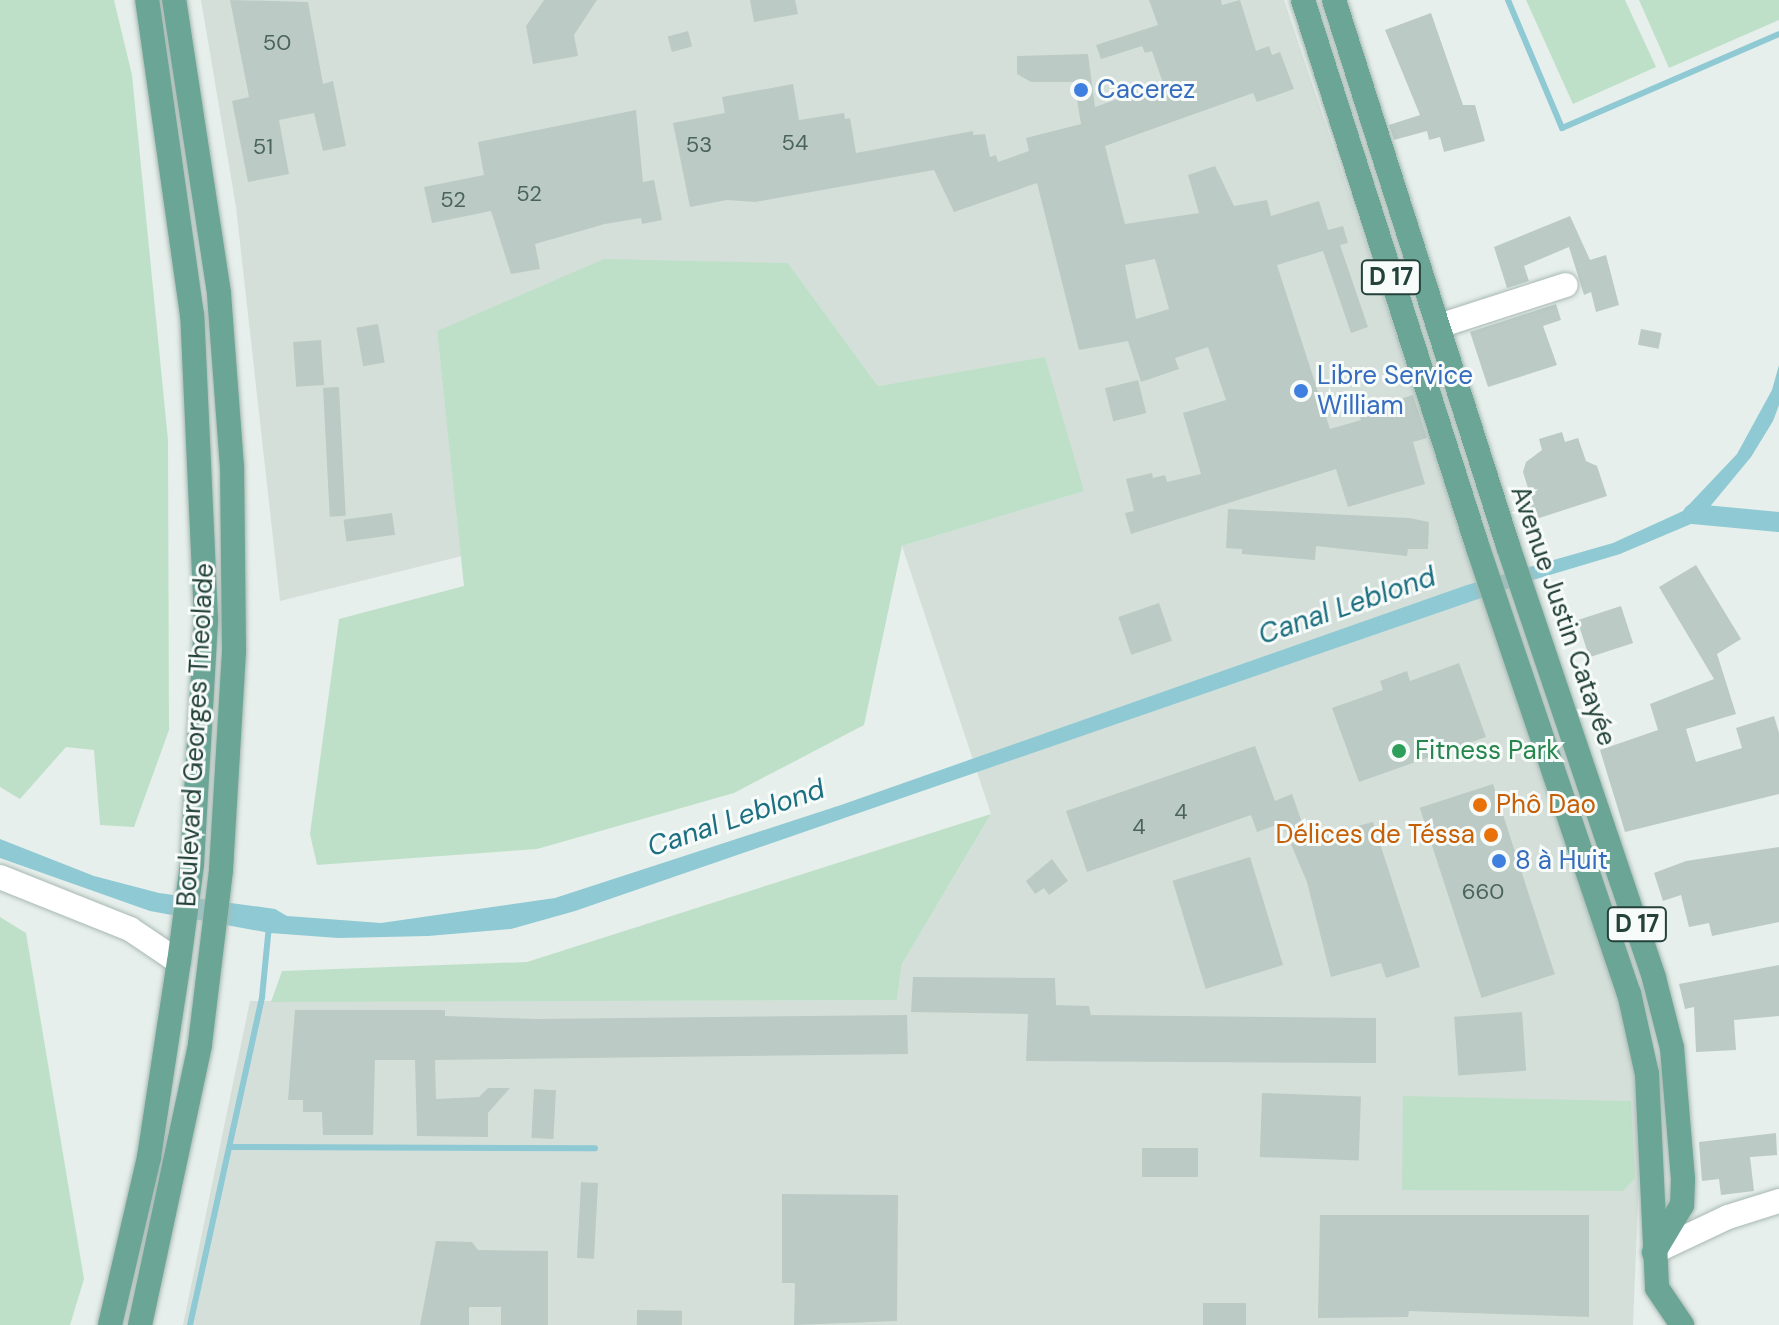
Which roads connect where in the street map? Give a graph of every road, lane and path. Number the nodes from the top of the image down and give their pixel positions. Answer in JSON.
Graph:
{"nodes":[{"id":1,"x":147,"y":0,"type":"edge"},
{"id":2,"x":174,"y":0,"type":"edge"},
{"id":3,"x":1303,"y":0,"type":"edge"},
{"id":4,"x":1334,"y":0,"type":"edge"},
{"id":5,"x":1566,"y":285,"type":"dead end"},
{"id":6,"x":1439,"y":326,"type":"junction"},
{"id":7,"x":0,"y":877,"type":"edge"},
{"id":8,"x":179,"y":962,"type":"junction"},
{"id":9,"x":1779,"y":1201,"type":"edge"},
{"id":10,"x":1654,"y":1252,"type":"junction"},
{"id":11,"x":110,"y":1325,"type":"edge"},
{"id":12,"x":140,"y":1325,"type":"edge"},
{"id":13,"x":1682,"y":1325,"type":"edge"}],
"edges":[{"from":1,"to":8,"type":"main road","name":"Boulevard Georges Theolade"},
{"from":2,"to":12,"type":"main road","name":"Boulevard Georges Theolade"},
{"from":3,"to":10,"type":"main road","number":"D 17"},
{"from":4,"to":6,"type":"main road","name":"Avenue Justin Catayée","number":"D 17"},
{"from":5,"to":6,"type":"street"},
{"from":6,"to":10,"type":"main road","name":"Avenue Justin Catayée","number":"D 17"},
{"from":7,"to":8,"type":"street"},
{"from":8,"to":11,"type":"main road","name":"Boulevard Georges Theolade"},
{"from":9,"to":10,"type":"street"},
{"from":10,"to":13,"type":"main road","number":"D 17"}]}
